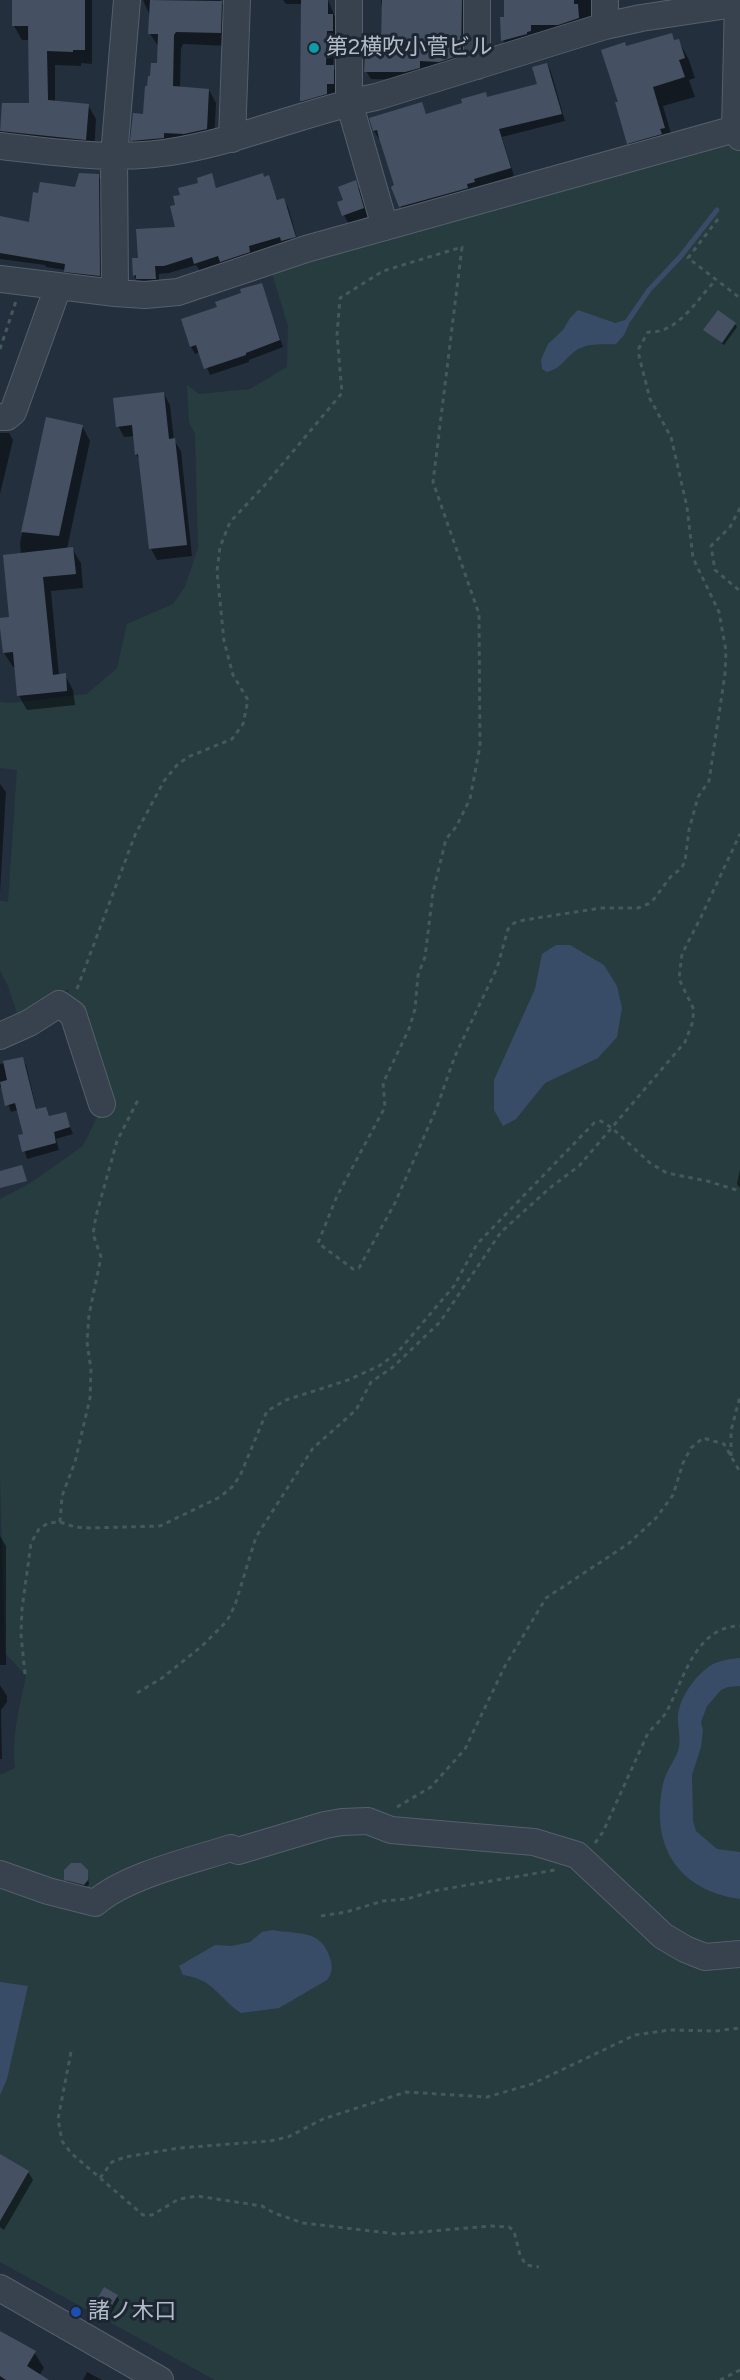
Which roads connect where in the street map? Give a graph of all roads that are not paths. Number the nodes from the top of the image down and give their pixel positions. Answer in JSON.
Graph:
{"nodes":[{"id":1,"x":127,"y":0,"type":"edge"},
{"id":2,"x":237,"y":0,"type":"edge"},
{"id":3,"x":349,"y":0,"type":"edge"},
{"id":4,"x":477,"y":0,"type":"edge"},
{"id":5,"x":605,"y":0,"type":"edge"},
{"id":6,"x":739,"y":2,"type":"edge"},
{"id":7,"x":605,"y":26,"type":"junction"},
{"id":8,"x":477,"y":66,"type":"junction"},
{"id":9,"x":350,"y":102,"type":"junction"},
{"id":10,"x":737,"y":133,"type":"edge"},
{"id":11,"x":232,"y":139,"type":"junction"},
{"id":12,"x":0,"y":147,"type":"edge"},
{"id":13,"x":114,"y":156,"type":"junction"},
{"id":14,"x":386,"y":226,"type":"junction"},
{"id":15,"x":11,"y":281,"type":"edge"},
{"id":16,"x":58,"y":287,"type":"junction"},
{"id":17,"x":116,"y":293,"type":"junction"},
{"id":18,"x":0,"y":417,"type":"edge"},
{"id":19,"x":0,"y":1036,"type":"edge"},
{"id":20,"x":102,"y":1104,"type":"dead end"},
{"id":21,"x":0,"y":1874,"type":"edge"},
{"id":22,"x":740,"y":1954,"type":"edge"},
{"id":23,"x":0,"y":2288,"type":"edge"},
{"id":24,"x":160,"y":2380,"type":"edge"}],
"edges":[{"from":1,"to":13,"type":"street"},
{"from":2,"to":11,"type":"street"},
{"from":3,"to":9,"type":"street"},
{"from":4,"to":8,"type":"street"},
{"from":5,"to":7,"type":"street"},
{"from":6,"to":7,"type":"street"},
{"from":6,"to":10,"type":"street"},
{"from":7,"to":8,"type":"street"},
{"from":8,"to":9,"type":"street"},
{"from":9,"to":11,"type":"street"},
{"from":9,"to":14,"type":"street"},
{"from":10,"to":14,"type":"street"},
{"from":11,"to":13,"type":"street"},
{"from":12,"to":13,"type":"street"},
{"from":13,"to":17,"type":"street"},
{"from":14,"to":17,"type":"street"},
{"from":15,"to":16,"type":"street"},
{"from":16,"to":17,"type":"street"},
{"from":16,"to":18,"type":"street"},
{"from":19,"to":20,"type":"street"},
{"from":21,"to":22,"type":"street"},
{"from":23,"to":24,"type":"street"}]}
